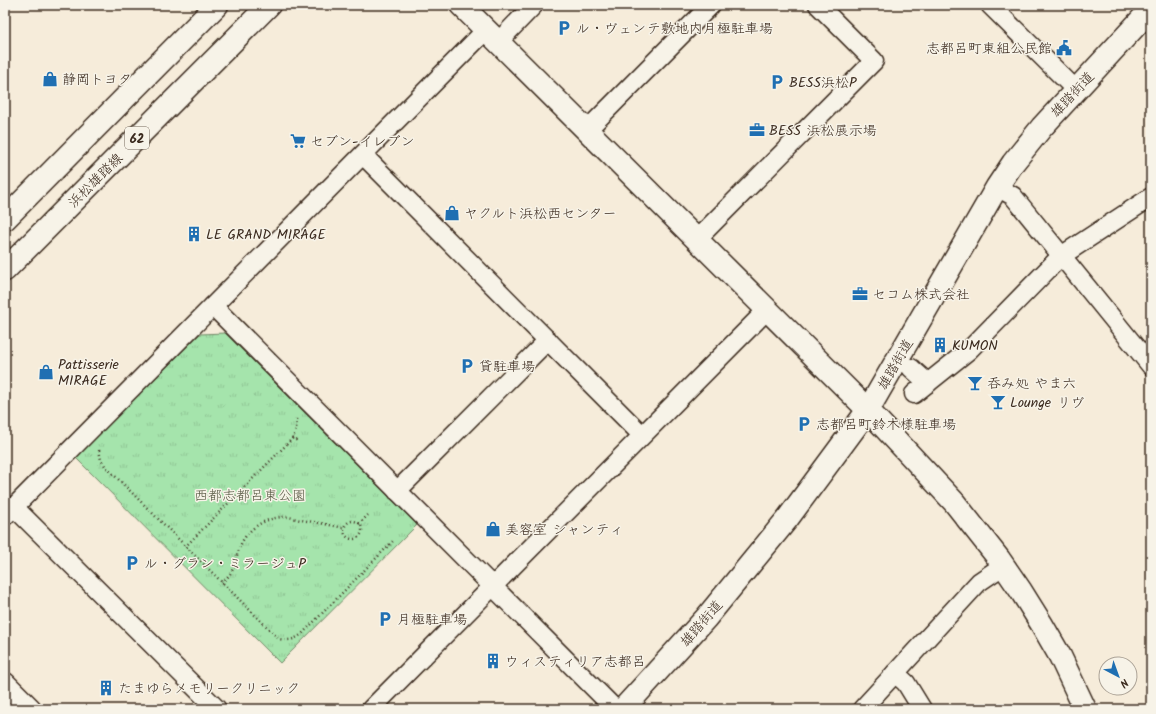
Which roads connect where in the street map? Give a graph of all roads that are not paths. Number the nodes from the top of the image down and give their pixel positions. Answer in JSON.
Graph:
{"nodes":[{"id":1,"x":217,"y":5,"type":"edge"},
{"id":2,"x":269,"y":5,"type":"edge"},
{"id":3,"x":461,"y":5,"type":"edge"},
{"id":4,"x":534,"y":5,"type":"edge"},
{"id":5,"x":711,"y":5,"type":"edge"},
{"id":6,"x":818,"y":5,"type":"edge"},
{"id":7,"x":990,"y":5,"type":"edge"},
{"id":8,"x":1151,"y":9,"type":"edge"},
{"id":9,"x":492,"y":36,"type":"junction"},
{"id":10,"x":1076,"y":90,"type":"junction"},
{"id":11,"x":586,"y":130,"type":"junction"},
{"id":12,"x":363,"y":155,"type":"junction"},
{"id":13,"x":997,"y":187,"type":"junction"},
{"id":14,"x":1151,"y":197,"type":"edge"},
{"id":15,"x":5,"y":219,"type":"edge"},
{"id":16,"x":696,"y":240,"type":"junction"},
{"id":17,"x":1061,"y":256,"type":"junction"},
{"id":18,"x":5,"y":270,"type":"edge"},
{"id":19,"x":213,"y":306,"type":"junction"},
{"id":20,"x":767,"y":310,"type":"junction"},
{"id":21,"x":548,"y":340,"type":"junction"},
{"id":22,"x":1151,"y":366,"type":"edge"},
{"id":23,"x":911,"y":368,"type":"dead end"},
{"id":24,"x":868,"y":410,"type":"junction"},
{"id":25,"x":642,"y":435,"type":"junction"},
{"id":26,"x":397,"y":491,"type":"junction"},
{"id":27,"x":9,"y":512,"type":"edge"},
{"id":28,"x":1004,"y":565,"type":"junction"},
{"id":29,"x":493,"y":586,"type":"junction"},
{"id":30,"x":895,"y":673,"type":"junction"},
{"id":31,"x":7,"y":689,"type":"edge"},
{"id":32,"x":30,"y":709,"type":"edge"},
{"id":33,"x":217,"y":709,"type":"edge"},
{"id":34,"x":371,"y":709,"type":"edge"},
{"id":35,"x":615,"y":709,"type":"edge"},
{"id":36,"x":623,"y":709,"type":"edge"},
{"id":37,"x":862,"y":709,"type":"edge"},
{"id":38,"x":922,"y":709,"type":"edge"},
{"id":39,"x":1085,"y":709,"type":"edge"}],
"edges":[{"from":1,"to":15,"type":"street","number":"62"},
{"from":2,"to":18,"type":"street","name":"浜松雄踏線","number":"62"},
{"from":3,"to":9,"type":"street"},
{"from":4,"to":9,"type":"street"},
{"from":5,"to":11,"type":"street"},
{"from":6,"to":16,"type":"street"},
{"from":7,"to":10,"type":"street"},
{"from":8,"to":10,"type":"street","name":"雄踏街道"},
{"from":9,"to":11,"type":"street"},
{"from":9,"to":12,"type":"street"},
{"from":10,"to":13,"type":"street","name":"雄踏街道"},
{"from":11,"to":16,"type":"street"},
{"from":12,"to":19,"type":"street"},
{"from":12,"to":21,"type":"street"},
{"from":13,"to":17,"type":"street"},
{"from":13,"to":24,"type":"street","name":"雄踏街道"},
{"from":14,"to":17,"type":"street"},
{"from":16,"to":20,"type":"street"},
{"from":17,"to":22,"type":"street"},
{"from":17,"to":23,"type":"street"},
{"from":19,"to":26,"type":"street"},
{"from":19,"to":27,"type":"street"},
{"from":20,"to":24,"type":"street"},
{"from":20,"to":25,"type":"street"},
{"from":21,"to":25,"type":"street"},
{"from":21,"to":26,"type":"street"},
{"from":24,"to":28,"type":"street"},
{"from":24,"to":36,"type":"street","name":"雄踏街道"},
{"from":25,"to":29,"type":"street"},
{"from":26,"to":29,"type":"street"},
{"from":27,"to":33,"type":"street"},
{"from":28,"to":30,"type":"street"},
{"from":28,"to":39,"type":"street"},
{"from":29,"to":34,"type":"street"},
{"from":29,"to":35,"type":"street"},
{"from":30,"to":37,"type":"street"},
{"from":30,"to":38,"type":"street"},
{"from":31,"to":32,"type":"street"}]}
